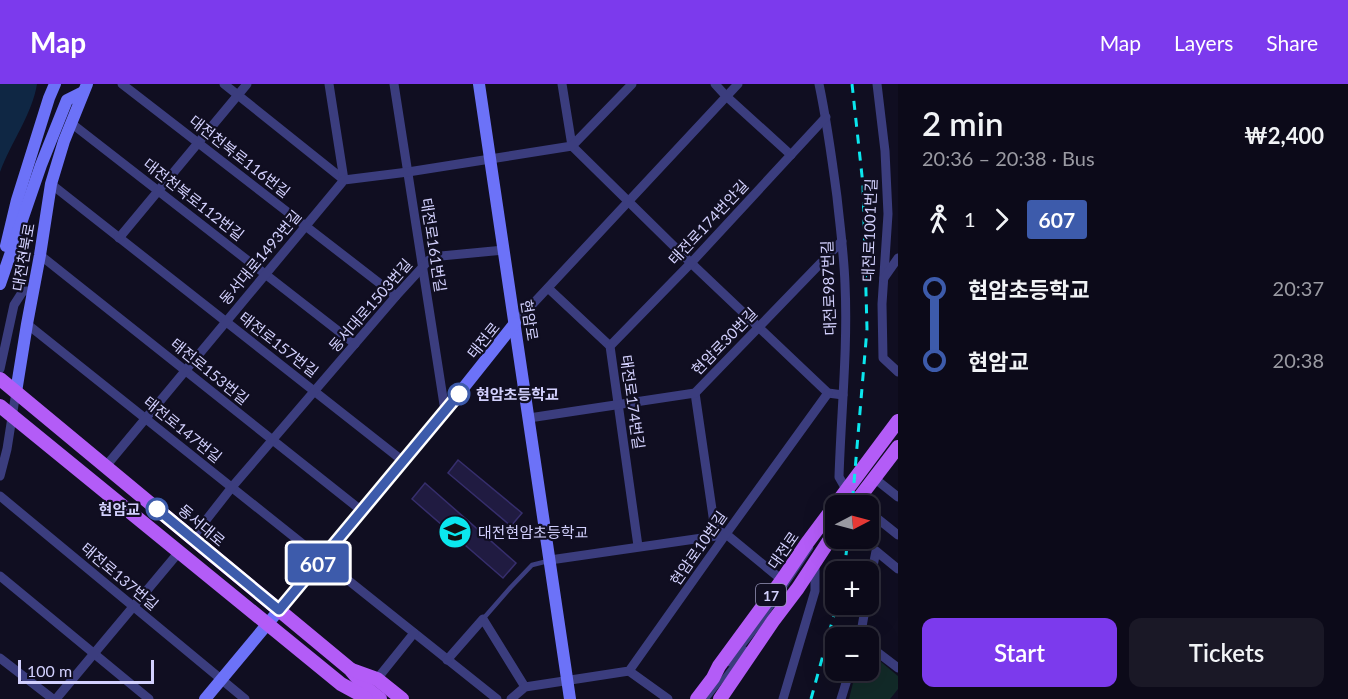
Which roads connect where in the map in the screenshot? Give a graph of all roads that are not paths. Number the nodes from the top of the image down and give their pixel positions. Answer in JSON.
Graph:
{"nodes":[{"id":1,"x":56,"y":84,"type":"edge"},
{"id":2,"x":122,"y":84,"type":"edge"},
{"id":3,"x":224,"y":84,"type":"edge"},
{"id":4,"x":247,"y":84,"type":"edge"},
{"id":5,"x":329,"y":84,"type":"edge"},
{"id":6,"x":394,"y":84,"type":"edge"},
{"id":7,"x":479,"y":84,"type":"edge"},
{"id":8,"x":562,"y":84,"type":"edge"},
{"id":9,"x":632,"y":84,"type":"edge"},
{"id":10,"x":715,"y":84,"type":"edge"},
{"id":11,"x":738,"y":84,"type":"edge"},
{"id":12,"x":819,"y":84,"type":"edge"},
{"id":13,"x":877,"y":84,"type":"edge"},
{"id":14,"x":85,"y":88,"type":"edge"},
{"id":15,"x":238,"y":95,"type":"junction"},
{"id":16,"x":726,"y":96,"type":"junction"},
{"id":17,"x":826,"y":117,"type":"junction"},
{"id":18,"x":71,"y":123,"type":"junction"},
{"id":19,"x":198,"y":143,"type":"junction"},
{"id":20,"x":572,"y":146,"type":"junction"},
{"id":21,"x":791,"y":155,"type":"junction"},
{"id":22,"x":490,"y":159,"type":"junction"},
{"id":23,"x":408,"y":172,"type":"junction"},
{"id":24,"x":344,"y":180,"type":"junction"},
{"id":25,"x":51,"y":184,"type":"junction"},
{"id":26,"x":158,"y":190,"type":"junction"},
{"id":27,"x":629,"y":202,"type":"junction"},
{"id":28,"x":305,"y":226,"type":"junction"},
{"id":29,"x":118,"y":237,"type":"junction"},
{"id":30,"x":842,"y":241,"type":"junction"},
{"id":31,"x":504,"y":250,"type":"junction"},
{"id":32,"x":40,"y":255,"type":"junction"},
{"id":33,"x":898,"y":258,"type":"edge"},
{"id":34,"x":691,"y":263,"type":"junction"},
{"id":35,"x":422,"y":267,"type":"junction"},
{"id":36,"x":0,"y":270,"type":"edge"},
{"id":37,"x":265,"y":274,"type":"junction"},
{"id":38,"x":883,"y":279,"type":"junction"},
{"id":39,"x":0,"y":284,"type":"edge"},
{"id":40,"x":548,"y":288,"type":"junction"},
{"id":41,"x":32,"y":291,"type":"junction"},
{"id":42,"x":396,"y":296,"type":"junction"},
{"id":43,"x":226,"y":321,"type":"junction"},
{"id":44,"x":515,"y":323,"type":"junction"},
{"id":45,"x":27,"y":324,"type":"junction"},
{"id":46,"x":759,"y":327,"type":"junction"},
{"id":47,"x":355,"y":344,"type":"junction"},
{"id":48,"x":610,"y":346,"type":"junction"},
{"id":49,"x":0,"y":369,"type":"edge"},
{"id":50,"x":185,"y":370,"type":"junction"},
{"id":51,"x":898,"y":372,"type":"edge"},
{"id":52,"x":8,"y":386,"type":"edge"},
{"id":53,"x":315,"y":391,"type":"junction"},
{"id":54,"x":695,"y":393,"type":"junction"},
{"id":55,"x":828,"y":393,"type":"junction"},
{"id":56,"x":843,"y":395,"type":"junction"},
{"id":57,"x":618,"y":404,"type":"junction"},
{"id":58,"x":5,"y":410,"type":"edge"},
{"id":59,"x":445,"y":411,"type":"junction"},
{"id":60,"x":145,"y":418,"type":"junction"},
{"id":61,"x":529,"y":418,"type":"junction"},
{"id":62,"x":898,"y":421,"type":"edge"},
{"id":63,"x":273,"y":440,"type":"junction"},
{"id":64,"x":898,"y":447,"type":"edge"},
{"id":65,"x":403,"y":461,"type":"junction"},
{"id":66,"x":106,"y":466,"type":"junction"},
{"id":67,"x":0,"y":476,"type":"edge"},
{"id":68,"x":874,"y":478,"type":"junction"},
{"id":69,"x":232,"y":487,"type":"junction"},
{"id":70,"x":852,"y":495,"type":"edge"},
{"id":71,"x":859,"y":495,"type":"edge"},
{"id":72,"x":860,"y":495,"type":"edge"},
{"id":73,"x":0,"y":496,"type":"edge"},
{"id":74,"x":898,"y":497,"type":"edge"},
{"id":75,"x":362,"y":511,"type":"junction"},
{"id":76,"x":825,"y":519,"type":"edge"},
{"id":77,"x":879,"y":520,"type":"edge"},
{"id":78,"x":825,"y":523,"type":"edge"},
{"id":79,"x":726,"y":534,"type":"junction"},
{"id":80,"x":898,"y":535,"type":"edge"},
{"id":81,"x":192,"y":538,"type":"junction"},
{"id":82,"x":638,"y":546,"type":"junction"},
{"id":83,"x":825,"y":546,"type":"edge"},
{"id":84,"x":178,"y":552,"type":"junction"},
{"id":85,"x":322,"y":559,"type":"junction"},
{"id":86,"x":550,"y":560,"type":"junction"},
{"id":87,"x":816,"y":560,"type":"junction"},
{"id":88,"x":874,"y":561,"type":"edge"},
{"id":89,"x":898,"y":569,"type":"edge"},
{"id":90,"x":0,"y":576,"type":"edge"},
{"id":91,"x":782,"y":580,"type":"junction"},
{"id":92,"x":132,"y":606,"type":"junction"},
{"id":93,"x":279,"y":610,"type":"junction"},
{"id":94,"x":483,"y":620,"type":"junction"},
{"id":95,"x":773,"y":621,"type":"junction"},
{"id":96,"x":267,"y":624,"type":"junction"},
{"id":97,"x":414,"y":633,"type":"junction"},
{"id":98,"x":93,"y":653,"type":"junction"},
{"id":99,"x":879,"y":653,"type":"edge"},
{"id":100,"x":0,"y":658,"type":"edge"},
{"id":101,"x":447,"y":660,"type":"junction"},
{"id":102,"x":898,"y":668,"type":"edge"},
{"id":103,"x":350,"y":669,"type":"junction"},
{"id":104,"x":629,"y":671,"type":"junction"},
{"id":105,"x":713,"y":678,"type":"junction"},
{"id":106,"x":221,"y":679,"type":"junction"},
{"id":107,"x":377,"y":679,"type":"junction"},
{"id":108,"x":568,"y":681,"type":"junction"},
{"id":109,"x":847,"y":681,"type":"edge"},
{"id":110,"x":341,"y":684,"type":"junction"},
{"id":111,"x":525,"y":687,"type":"junction"},
{"id":112,"x":54,"y":699,"type":"edge"},
{"id":113,"x":149,"y":699,"type":"edge"},
{"id":114,"x":205,"y":699,"type":"edge"},
{"id":115,"x":245,"y":699,"type":"edge"},
{"id":116,"x":354,"y":699,"type":"edge"},
{"id":117,"x":366,"y":699,"type":"edge"},
{"id":118,"x":380,"y":699,"type":"edge"},
{"id":119,"x":402,"y":699,"type":"edge"},
{"id":120,"x":497,"y":699,"type":"edge"},
{"id":121,"x":512,"y":699,"type":"edge"},
{"id":122,"x":570,"y":699,"type":"edge"},
{"id":123,"x":668,"y":699,"type":"edge"},
{"id":124,"x":697,"y":699,"type":"edge"},
{"id":125,"x":707,"y":699,"type":"edge"},
{"id":126,"x":720,"y":699,"type":"edge"},
{"id":127,"x":783,"y":699,"type":"edge"},
{"id":128,"x":841,"y":699,"type":"edge"}],
"edges":[{"from":1,"to":36,"type":"main road"},
{"from":2,"to":19,"type":"street","name":"대전천북로116번길"},
{"from":3,"to":15,"type":"street"},
{"from":4,"to":15,"type":"street"},
{"from":5,"to":24,"type":"street"},
{"from":6,"to":23,"type":"street","name":"태전로161번길"},
{"from":7,"to":22,"type":"main road","name":"현암로"},
{"from":8,"to":20,"type":"street"},
{"from":9,"to":20,"type":"street"},
{"from":10,"to":16,"type":"street"},
{"from":11,"to":16,"type":"street","name":"태전로"},
{"from":12,"to":17,"type":"street","name":"대전로987번길"},
{"from":13,"to":38,"type":"street","name":"대전로1001번길"},
{"from":14,"to":18,"type":"main road","name":"대전천북로"},
{"from":14,"to":39,"type":"main road"},
{"from":15,"to":19,"type":"street"},
{"from":15,"to":24,"type":"street"},
{"from":16,"to":21,"type":"street"},
{"from":16,"to":27,"type":"street","name":"태전로"},
{"from":17,"to":21,"type":"street","name":"태전로174번안길"},
{"from":17,"to":30,"type":"street","name":"대전로987번길"},
{"from":18,"to":25,"type":"main road","name":"대전천북로"},
{"from":18,"to":26,"type":"street","name":"대전천북로112번길"},
{"from":19,"to":26,"type":"street"},
{"from":19,"to":28,"type":"street","name":"대전천북로116번길"},
{"from":20,"to":22,"type":"street"},
{"from":20,"to":27,"type":"street"},
{"from":21,"to":34,"type":"street","name":"태전로174번안길"},
{"from":22,"to":23,"type":"street"},
{"from":22,"to":31,"type":"main road","name":"현암로"},
{"from":23,"to":24,"type":"street"},
{"from":23,"to":35,"type":"street","name":"태전로161번길"},
{"from":24,"to":28,"type":"street","name":"동서대로1493번길"},
{"from":25,"to":29,"type":"street","name":"태전로157번길"},
{"from":25,"to":32,"type":"main road","name":"대전천북로"},
{"from":26,"to":29,"type":"street"},
{"from":26,"to":37,"type":"street","name":"대전천북로112번길"},
{"from":27,"to":34,"type":"street"},
{"from":27,"to":40,"type":"street","name":"태전로"},
{"from":28,"to":37,"type":"street","name":"동서대로1493번길"},
{"from":28,"to":42,"type":"street","name":"대전천북로116번길"},
{"from":29,"to":43,"type":"street","name":"태전로157번길"},
{"from":30,"to":46,"type":"street","name":"현암로30번길"},
{"from":30,"to":56,"type":"street","name":"대전로987번길"},
{"from":31,"to":35,"type":"street","name":"동서대로1503번길"},
{"from":31,"to":44,"type":"main road","name":"현암로"},
{"from":32,"to":41,"type":"main road","name":"대전천북로"},
{"from":32,"to":50,"type":"street","name":"태전로153번길"},
{"from":33,"to":38,"type":"street"},
{"from":34,"to":46,"type":"street"},
{"from":34,"to":48,"type":"street","name":"태전로174번안길"},
{"from":35,"to":42,"type":"street","name":"동서대로1503번길"},
{"from":35,"to":59,"type":"street","name":"태전로161번길"},
{"from":37,"to":43,"type":"street","name":"동서대로1493번길"},
{"from":37,"to":47,"type":"street","name":"대전천북로112번길"},
{"from":38,"to":51,"type":"street","name":"대전로1001번길"},
{"from":40,"to":44,"type":"street","name":"태전로"},
{"from":40,"to":48,"type":"street","name":"태전로174번길"},
{"from":41,"to":45,"type":"main road","name":"대전천북로"},
{"from":41,"to":49,"type":"street"},
{"from":42,"to":47,"type":"street","name":"동서대로1503번길"},
{"from":43,"to":50,"type":"street","name":"동서대로1493번길"},
{"from":43,"to":53,"type":"street","name":"태전로157번길"},
{"from":44,"to":59,"type":"main road","name":"태전로"},
{"from":44,"to":61,"type":"main road","name":"현암로"},
{"from":45,"to":52,"type":"main road","name":"대전천북로"},
{"from":45,"to":60,"type":"street","name":"태전로147번길"},
{"from":46,"to":54,"type":"street","name":"현암로30번길"},
{"from":46,"to":55,"type":"street"},
{"from":47,"to":53,"type":"street","name":"동서대로1503번길"},
{"from":48,"to":57,"type":"street","name":"태전로174번길"},
{"from":50,"to":60,"type":"street","name":"동서대로1493번길"},
{"from":50,"to":63,"type":"street","name":"태전로153번길"},
{"from":52,"to":58,"type":"street","name":"대전천북로"},
{"from":52,"to":66,"type":"main road","name":"동서대로"},
{"from":53,"to":63,"type":"street","name":"동서대로1503번길"},
{"from":53,"to":65,"type":"street","name":"태전로157번길"},
{"from":54,"to":57,"type":"street","name":"현암로30번길"},
{"from":54,"to":79,"type":"street"},
{"from":55,"to":56,"type":"street"},
{"from":55,"to":79,"type":"street","name":"현암로10번길"},
{"from":56,"to":70,"type":"street","name":"대전로987번길"},
{"from":57,"to":61,"type":"street","name":"현암로30번길"},
{"from":57,"to":82,"type":"street","name":"태전로174번길"},
{"from":58,"to":67,"type":"street","name":"대전천북로"},
{"from":58,"to":84,"type":"main road"},
{"from":59,"to":65,"type":"main road","name":"태전로"},
{"from":60,"to":66,"type":"street","name":"동서대로1493번길"},
{"from":60,"to":69,"type":"street","name":"태전로147번길"},
{"from":61,"to":86,"type":"main road","name":"현암로"},
{"from":62,"to":71,"type":"main road","name":"대전로","number":"17"},
{"from":63,"to":69,"type":"street","name":"동서대로1503번길"},
{"from":63,"to":75,"type":"street","name":"태전로153번길"},
{"from":64,"to":68,"type":"main road","name":"대전로"},
{"from":65,"to":75,"type":"main road","name":"태전로"},
{"from":66,"to":81,"type":"main road","name":"동서대로"},
{"from":68,"to":72,"type":"main road","name":"대전로"},
{"from":68,"to":74,"type":"street"},
{"from":69,"to":81,"type":"street","name":"동서대로1503번길"},
{"from":69,"to":85,"type":"street","name":"태전로147번길"},
{"from":73,"to":92,"type":"street","name":"태전로137번길"},
{"from":75,"to":85,"type":"main road","name":"태전로"},
{"from":76,"to":91,"type":"main road","name":"대전로","number":"17"},
{"from":77,"to":80,"type":"street"},
{"from":78,"to":105,"type":"lane"},
{"from":79,"to":82,"type":"street"},
{"from":79,"to":91,"type":"street"},
{"from":79,"to":104,"type":"street","name":"현암로10번길"},
{"from":81,"to":93,"type":"main road","name":"동서대로"},
{"from":82,"to":86,"type":"street"},
{"from":83,"to":87,"type":"main road"},
{"from":84,"to":92,"type":"street"},
{"from":84,"to":96,"type":"main road"},
{"from":85,"to":93,"type":"main road","name":"태전로"},
{"from":85,"to":97,"type":"street"},
{"from":86,"to":94,"type":"lane"},
{"from":86,"to":108,"type":"main road","name":"현암로"},
{"from":87,"to":95,"type":"main road"},
{"from":87,"to":127,"type":"street"},
{"from":88,"to":89,"type":"street"},
{"from":90,"to":98,"type":"street"},
{"from":91,"to":105,"type":"main road","name":"대전로","number":"17"},
{"from":92,"to":98,"type":"street"},
{"from":92,"to":106,"type":"street","name":"태전로137번길"},
{"from":93,"to":96,"type":"main road","name":"태전로"},
{"from":93,"to":103,"type":"main road","name":"동서대로"},
{"from":94,"to":101,"type":"street"},
{"from":94,"to":111,"type":"street"},
{"from":95,"to":125,"type":"lane"},
{"from":95,"to":126,"type":"main road"},
{"from":96,"to":106,"type":"main road","name":"태전로"},
{"from":96,"to":110,"type":"main road"},
{"from":97,"to":101,"type":"street"},
{"from":97,"to":107,"type":"street"},
{"from":98,"to":112,"type":"street"},
{"from":98,"to":113,"type":"street"},
{"from":99,"to":102,"type":"street"},
{"from":100,"to":112,"type":"street"},
{"from":101,"to":120,"type":"street"},
{"from":103,"to":107,"type":"main road"},
{"from":103,"to":118,"type":"main road","name":"동서대로"},
{"from":104,"to":108,"type":"street"},
{"from":104,"to":123,"type":"street"},
{"from":105,"to":124,"type":"main road","name":"대전로","number":"17"},
{"from":106,"to":114,"type":"main road","name":"태전로"},
{"from":106,"to":115,"type":"street"},
{"from":107,"to":119,"type":"main road"},
{"from":108,"to":111,"type":"street"},
{"from":108,"to":122,"type":"main road","name":"현암로"},
{"from":109,"to":128,"type":"street"},
{"from":110,"to":116,"type":"main road"},
{"from":110,"to":117,"type":"main road"},
{"from":111,"to":121,"type":"street"}]}
